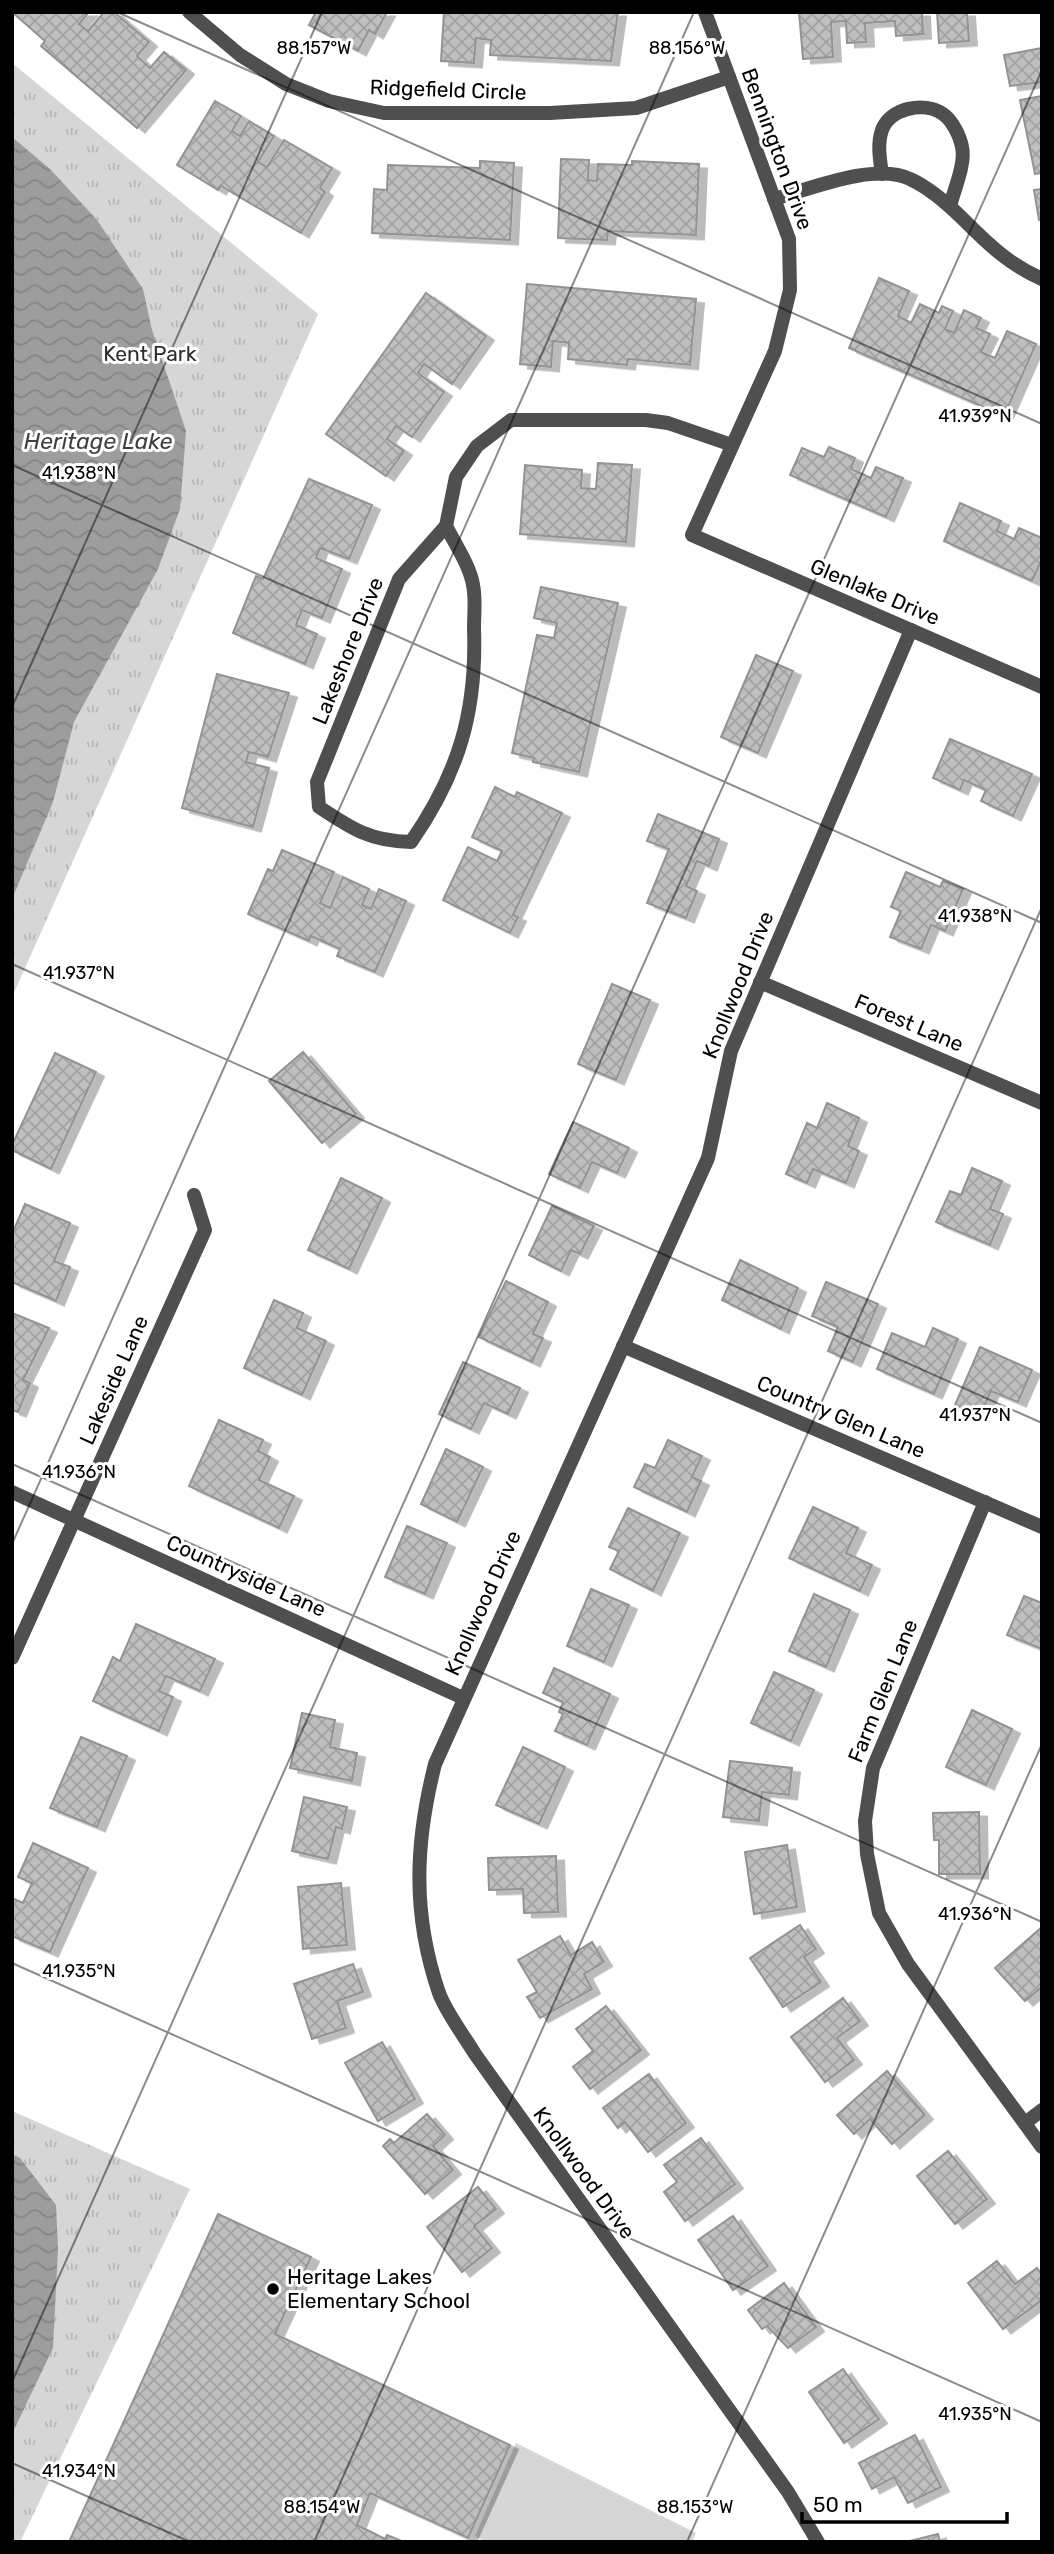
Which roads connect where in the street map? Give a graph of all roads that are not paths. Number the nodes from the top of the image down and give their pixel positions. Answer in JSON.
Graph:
{"nodes":[{"id":1,"x":190,"y":12,"type":"edge"},
{"id":2,"x":705,"y":12,"type":"edge"},
{"id":3,"x":729,"y":77,"type":"junction"},
{"id":4,"x":882,"y":174,"type":"junction"},
{"id":5,"x":775,"y":199,"type":"junction"},
{"id":6,"x":950,"y":206,"type":"junction"},
{"id":7,"x":1042,"y":279,"type":"edge"},
{"id":8,"x":732,"y":445,"type":"junction"},
{"id":9,"x":446,"y":526,"type":"junction"},
{"id":10,"x":692,"y":535,"type":"joint"},
{"id":11,"x":911,"y":630,"type":"junction"},
{"id":12,"x":1042,"y":687,"type":"edge"},
{"id":13,"x":760,"y":982,"type":"junction"},
{"id":14,"x":1042,"y":1103,"type":"edge"},
{"id":15,"x":194,"y":1195,"type":"dead end"},
{"id":16,"x":623,"y":1346,"type":"junction"},
{"id":17,"x":12,"y":1492,"type":"edge"},
{"id":18,"x":985,"y":1502,"type":"junction"},
{"id":19,"x":74,"y":1521,"type":"junction"},
{"id":20,"x":1042,"y":1527,"type":"edge"},
{"id":21,"x":12,"y":1658,"type":"edge"},
{"id":22,"x":463,"y":1698,"type":"junction"},
{"id":23,"x":1042,"y":2110,"type":"edge"},
{"id":24,"x":1025,"y":2123,"type":"junction"},
{"id":25,"x":1042,"y":2147,"type":"edge"},
{"id":26,"x":818,"y":2542,"type":"edge"}],
"edges":[{"from":1,"to":3,"type":"street","name":"Ridgefield Circle"},
{"from":2,"to":3,"type":"street","name":"Bennington Drive"},
{"from":3,"to":5,"type":"street","name":"Bennington Drive"},
{"from":4,"to":5,"type":"street"},
{"from":4,"to":6,"type":"street"},
{"from":4,"to":6,"type":"street"},
{"from":5,"to":8,"type":"street","name":"Bennington Drive"},
{"from":6,"to":7,"type":"street"},
{"from":8,"to":9,"type":"street"},
{"from":8,"to":10,"type":"street","name":"Bennington Drive"},
{"from":9,"to":9,"type":"street","name":"Lakeshore Drive"},
{"from":10,"to":11,"type":"street","name":"Glenlake Drive"},
{"from":11,"to":12,"type":"street","name":"Glenlake Drive"},
{"from":11,"to":13,"type":"street","name":"Knollwood Drive"},
{"from":13,"to":14,"type":"street","name":"Forest Lane"},
{"from":13,"to":16,"type":"street","name":"Knollwood Drive"},
{"from":15,"to":19,"type":"street","name":"Lakeside Lane"},
{"from":16,"to":18,"type":"street","name":"Country Glen Lane"},
{"from":16,"to":22,"type":"street","name":"Knollwood Drive"},
{"from":17,"to":19,"type":"street","name":"Countryside Lane"},
{"from":18,"to":20,"type":"street","name":"Country Glen Lane"},
{"from":18,"to":24,"type":"street","name":"Farm Glen Lane"},
{"from":19,"to":21,"type":"street","name":"Lakeside Lane"},
{"from":19,"to":22,"type":"street","name":"Countryside Lane"},
{"from":22,"to":26,"type":"street","name":"Knollwood Drive"},
{"from":23,"to":24,"type":"street"},
{"from":24,"to":25,"type":"street","name":"Farm Glen Lane"}]}
